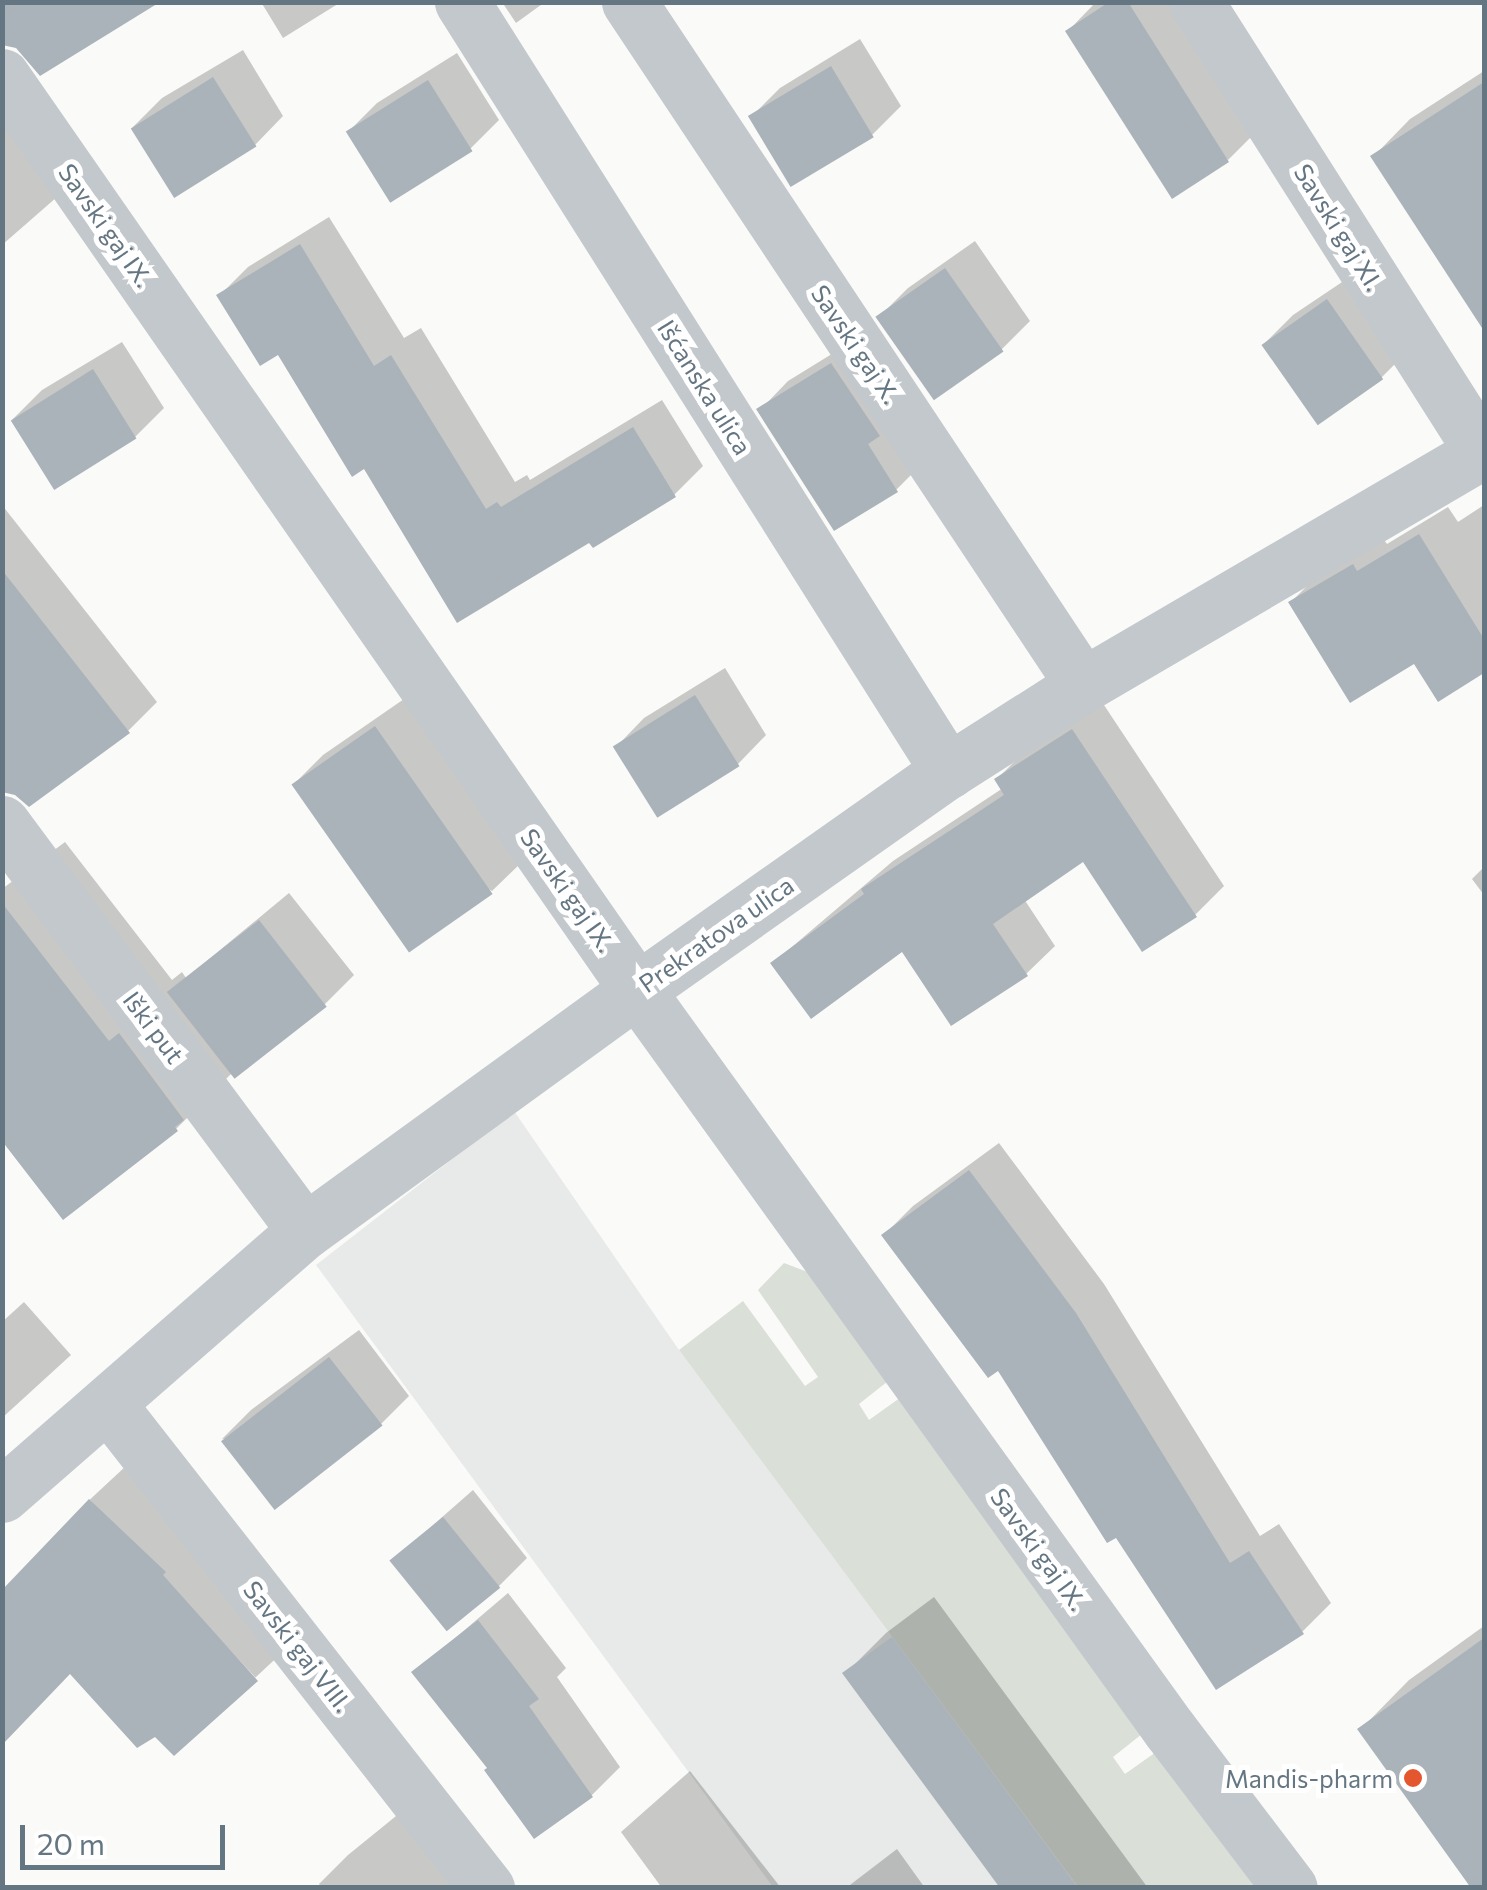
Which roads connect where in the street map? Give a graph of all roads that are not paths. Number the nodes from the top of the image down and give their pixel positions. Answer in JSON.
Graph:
{"nodes":[{"id":1,"x":462,"y":2,"type":"edge"},
{"id":2,"x":629,"y":2,"type":"edge"},
{"id":3,"x":1196,"y":2,"type":"edge"},
{"id":4,"x":2,"y":76,"type":"edge"},
{"id":5,"x":1484,"y":451,"type":"edge"},
{"id":6,"x":1083,"y":686,"type":"junction"},
{"id":7,"x":948,"y":771,"type":"junction"},
{"id":8,"x":2,"y":823,"type":"edge"},
{"id":9,"x":637,"y":990,"type":"junction"},
{"id":10,"x":305,"y":1231,"type":"junction"},
{"id":11,"x":108,"y":1404,"type":"junction"},
{"id":12,"x":2,"y":1495,"type":"edge"},
{"id":13,"x":487,"y":1888,"type":"edge"},
{"id":14,"x":1290,"y":1888,"type":"edge"}],
"edges":[{"from":1,"to":7,"type":"street","name":"Išćanska ulica"},
{"from":2,"to":6,"type":"street","name":"Savski gaj X."},
{"from":3,"to":5,"type":"street","name":"Savski gaj XI."},
{"from":4,"to":9,"type":"street","name":"Savski gaj IX."},
{"from":5,"to":6,"type":"street","name":"Prekratova ulica"},
{"from":6,"to":7,"type":"street","name":"Prekratova ulica"},
{"from":7,"to":9,"type":"street","name":"Prekratova ulica"},
{"from":8,"to":10,"type":"street","name":"Iški put"},
{"from":9,"to":10,"type":"street","name":"Prekratova ulica"},
{"from":9,"to":14,"type":"street","name":"Savski gaj IX."},
{"from":10,"to":11,"type":"street","name":"Prekratova ulica"},
{"from":11,"to":12,"type":"street","name":"Prekratova ulica"},
{"from":11,"to":13,"type":"street","name":"Savski gaj VIII."}]}
